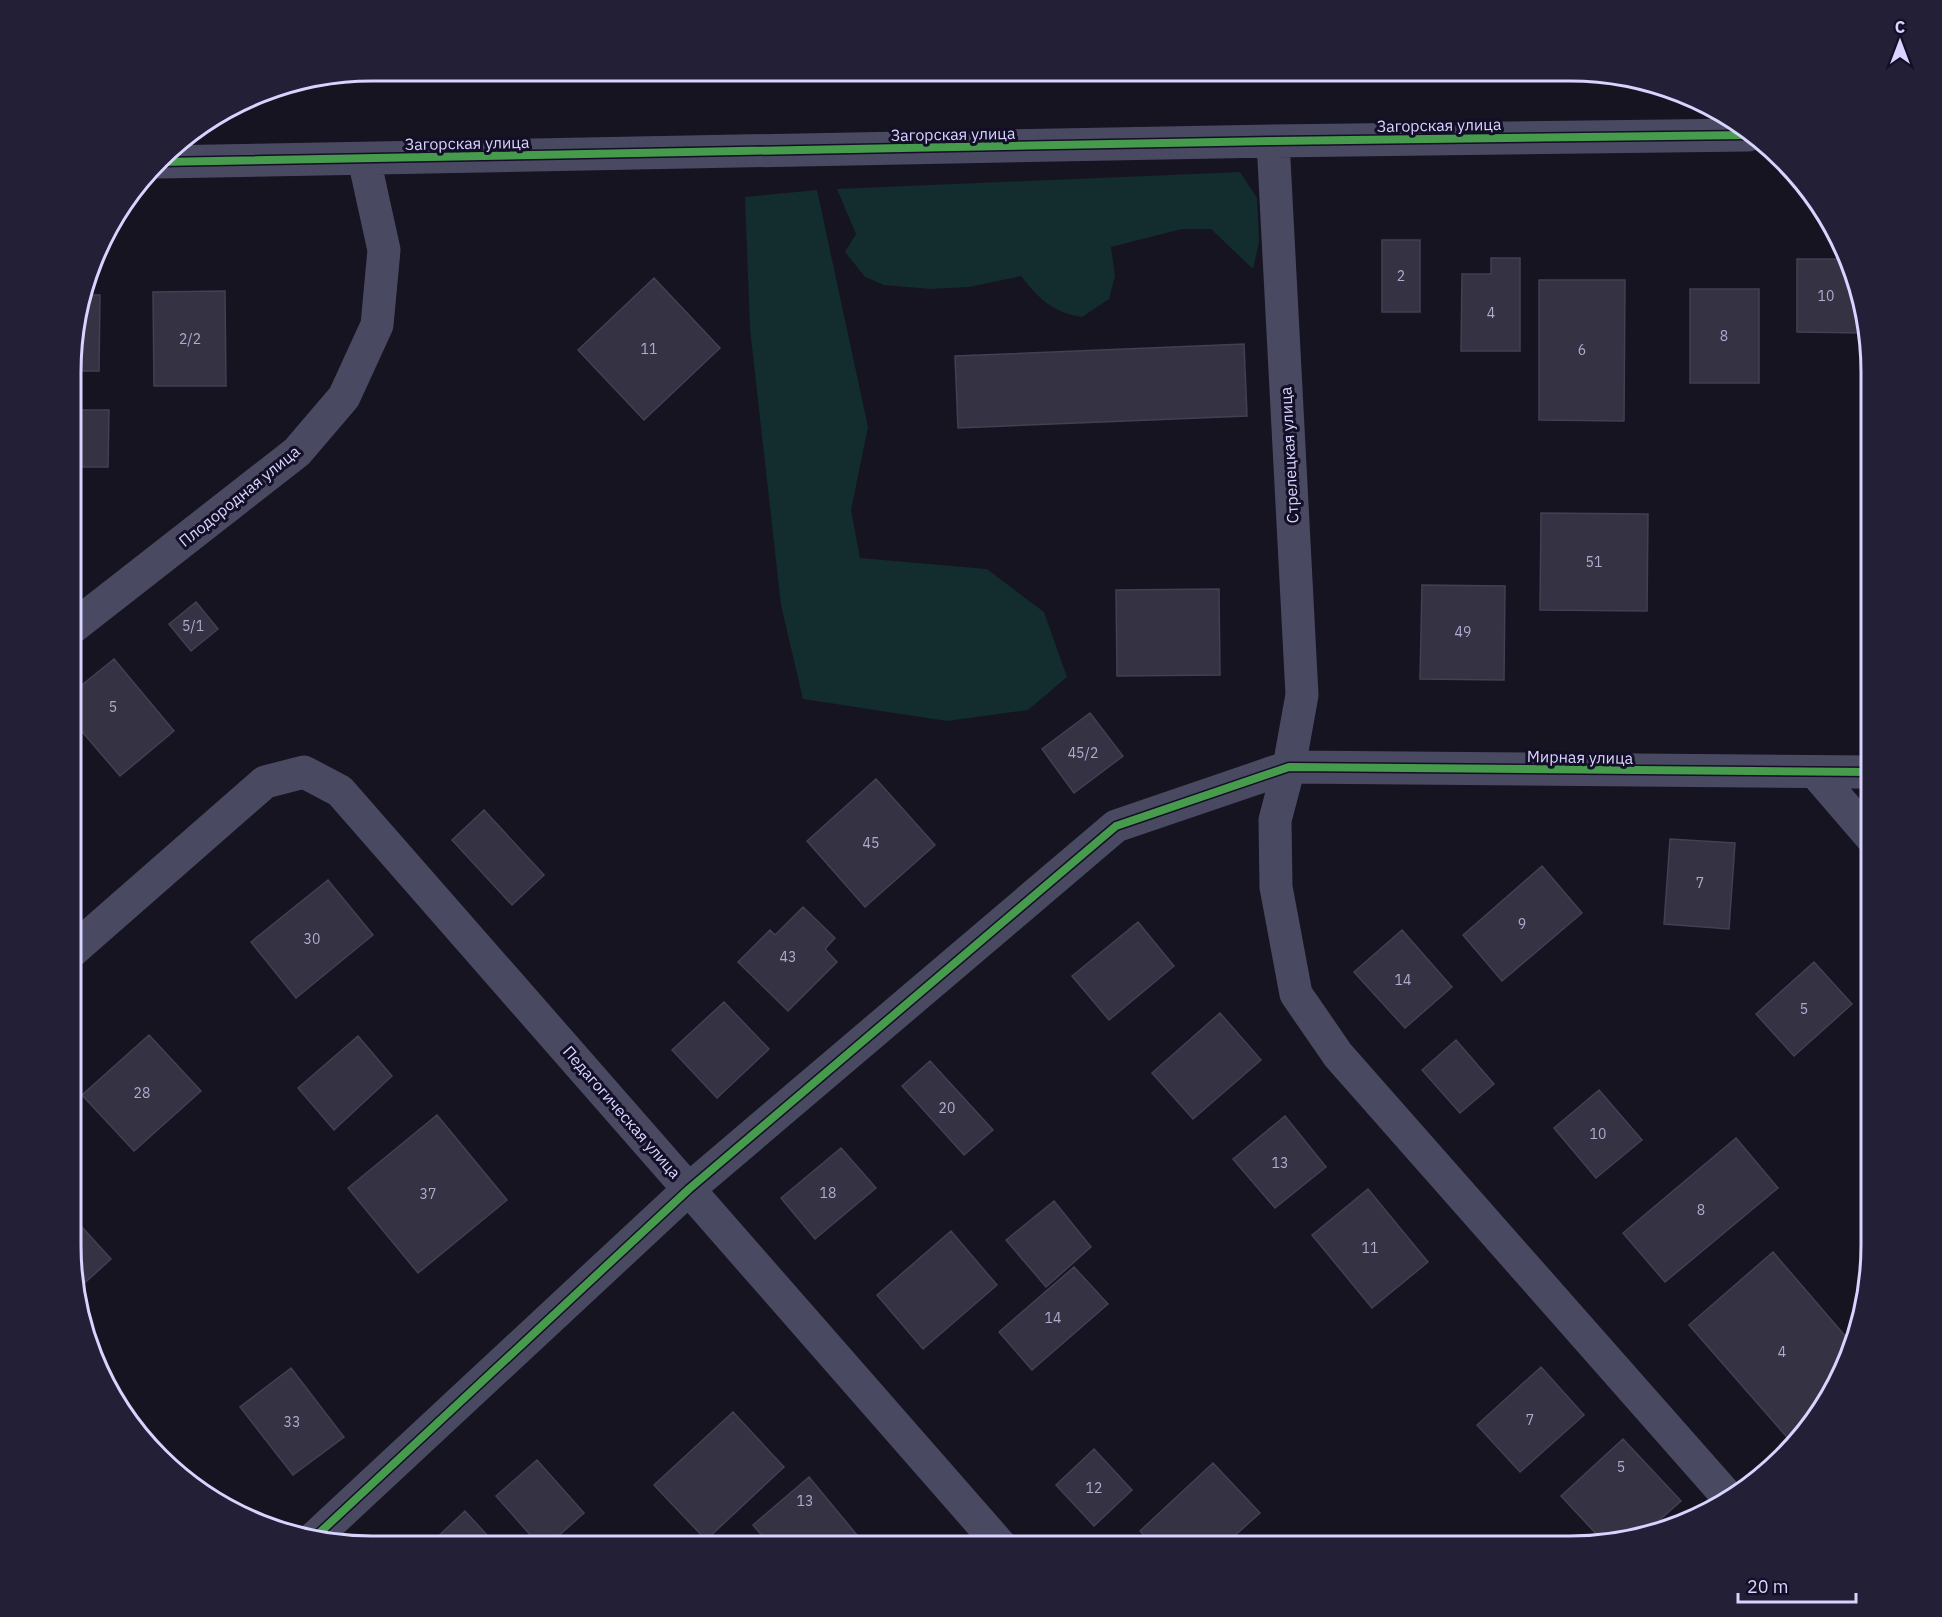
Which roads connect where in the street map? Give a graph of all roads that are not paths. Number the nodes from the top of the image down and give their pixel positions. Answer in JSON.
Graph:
{"nodes":[{"id":1,"x":1739,"y":135,"type":"edge"},
{"id":2,"x":1273,"y":141,"type":"junction"},
{"id":3,"x":364,"y":159,"type":"junction"},
{"id":4,"x":170,"y":162,"type":"edge"},
{"id":5,"x":81,"y":620,"type":"edge"},
{"id":6,"x":1290,"y":767,"type":"junction"},
{"id":7,"x":1815,"y":772,"type":"junction"},
{"id":8,"x":1861,"y":772,"type":"edge"},
{"id":9,"x":1861,"y":825,"type":"edge"},
{"id":10,"x":81,"y":943,"type":"edge"},
{"id":11,"x":689,"y":1189,"type":"junction"},
{"id":12,"x":1724,"y":1492,"type":"edge"},
{"id":13,"x":321,"y":1531,"type":"edge"},
{"id":14,"x":992,"y":1536,"type":"edge"}],
"edges":[{"from":1,"to":2,"type":"street","name":"Загорская улица"},
{"from":2,"to":3,"type":"street","name":"Загорская улица"},
{"from":2,"to":6,"type":"street","name":"Стрелецкая улица"},
{"from":3,"to":4,"type":"street","name":"Загорская улица"},
{"from":3,"to":5,"type":"street","name":"Плодородная улица"},
{"from":6,"to":7,"type":"street","name":"Мирная улица"},
{"from":6,"to":11,"type":"street","name":"Мирная улица"},
{"from":6,"to":12,"type":"street","name":"Стрелецкая улица"},
{"from":7,"to":8,"type":"street","name":"Мирная улица"},
{"from":7,"to":9,"type":"street"},
{"from":10,"to":11,"type":"street","name":"Педагогическая улица"},
{"from":11,"to":13,"type":"street","name":"Мирная улица"},
{"from":11,"to":14,"type":"street","name":"Педагогическая улица"}]}
